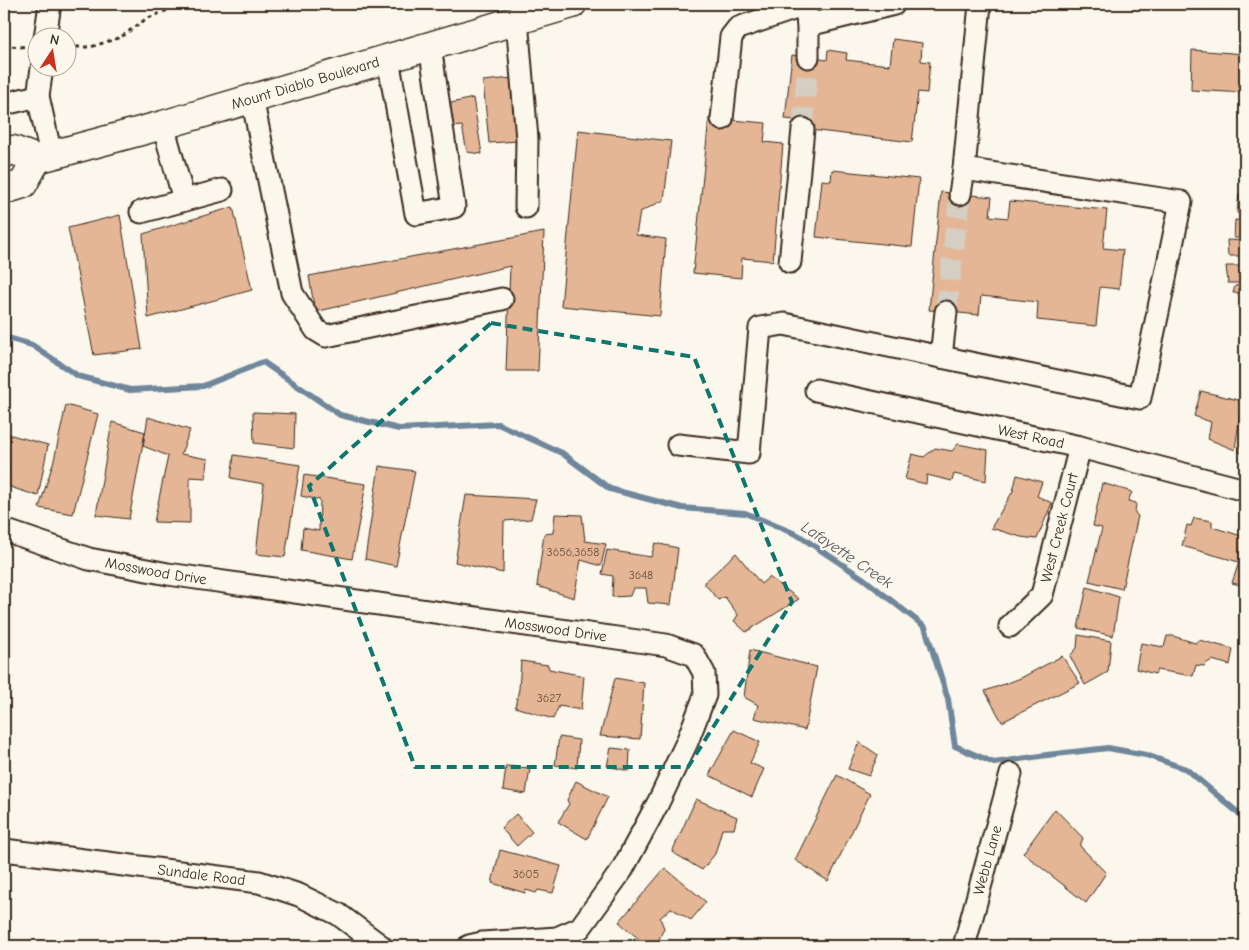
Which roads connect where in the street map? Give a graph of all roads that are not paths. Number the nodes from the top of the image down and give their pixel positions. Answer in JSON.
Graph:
{"nodes":[{"id":1,"x":50,"y":4,"type":"edge"},
{"id":2,"x":572,"y":4,"type":"edge"},
{"id":3,"x":894,"y":4,"type":"edge"},
{"id":4,"x":980,"y":4,"type":"edge"},
{"id":5,"x":806,"y":11,"type":"edge"},
{"id":6,"x":517,"y":20,"type":"junction"},
{"id":7,"x":42,"y":28,"type":"edge"},
{"id":8,"x":430,"y":46,"type":"junction"},
{"id":9,"x":808,"y":58,"type":"tunnel mouth"},
{"id":10,"x":388,"y":59,"type":"junction"},
{"id":11,"x":41,"y":78,"type":"edge"},
{"id":12,"x":38,"y":96,"type":"junction"},
{"id":13,"x":252,"y":98,"type":"junction"},
{"id":14,"x":4,"y":104,"type":"edge"},
{"id":15,"x":722,"y":119,"type":"dead end"},
{"id":16,"x":163,"y":125,"type":"junction"},
{"id":17,"x":803,"y":129,"type":"tunnel mouth"},
{"id":18,"x":4,"y":153,"type":"edge"},
{"id":19,"x":44,"y":157,"type":"junction"},
{"id":20,"x":964,"y":169,"type":"junction"},
{"id":21,"x":4,"y":190,"type":"edge"},
{"id":22,"x":222,"y":190,"type":"dead end"},
{"id":23,"x":960,"y":194,"type":"tunnel mouth"},
{"id":24,"x":184,"y":200,"type":"junction"},
{"id":25,"x":526,"y":207,"type":"dead end"},
{"id":26,"x":141,"y":212,"type":"dead end"},
{"id":27,"x":790,"y":262,"type":"dead end"},
{"id":28,"x":502,"y":299,"type":"dead end"},
{"id":29,"x":946,"y":312,"type":"tunnel mouth"},
{"id":30,"x":941,"y":357,"type":"junction"},
{"id":31,"x":816,"y":390,"type":"dead end"},
{"id":32,"x":678,"y":445,"type":"dead end"},
{"id":33,"x":1080,"y":447,"type":"junction"},
{"id":34,"x":1245,"y":490,"type":"edge"},
{"id":35,"x":4,"y":530,"type":"edge"},
{"id":36,"x":1010,"y":626,"type":"dead end"},
{"id":37,"x":1011,"y":774,"type":"dead end"},
{"id":38,"x":4,"y":850,"type":"edge"},
{"id":39,"x":381,"y":946,"type":"edge"},
{"id":40,"x":469,"y":946,"type":"edge"},
{"id":41,"x":964,"y":946,"type":"edge"}],
"edges":[{"from":1,"to":7,"type":"street"},
{"from":2,"to":6,"type":"main road","name":"Mount Diablo Boulevard"},
{"from":3,"to":5,"type":"street"},
{"from":4,"to":20,"type":"street"},
{"from":5,"to":9,"type":"street"},
{"from":5,"to":15,"type":"street"},
{"from":6,"to":8,"type":"main road","name":"Mount Diablo Boulevard"},
{"from":6,"to":25,"type":"street"},
{"from":8,"to":10,"type":"main road","name":"Mount Diablo Boulevard"},
{"from":8,"to":10,"type":"street"},
{"from":10,"to":13,"type":"main road","name":"Mount Diablo Boulevard"},
{"from":11,"to":12,"type":"street"},
{"from":12,"to":14,"type":"street"},
{"from":12,"to":19,"type":"street"},
{"from":13,"to":16,"type":"main road","name":"Mount Diablo Boulevard"},
{"from":13,"to":28,"type":"street"},
{"from":16,"to":19,"type":"main road","name":"Mount Diablo Boulevard"},
{"from":16,"to":24,"type":"street"},
{"from":17,"to":27,"type":"street"},
{"from":18,"to":19,"type":"main road"},
{"from":19,"to":21,"type":"main road"},
{"from":20,"to":23,"type":"street"},
{"from":20,"to":30,"type":"street"},
{"from":22,"to":24,"type":"street"},
{"from":24,"to":26,"type":"street"},
{"from":29,"to":30,"type":"street"},
{"from":30,"to":32,"type":"street"},
{"from":31,"to":33,"type":"street","name":"West Road"},
{"from":33,"to":34,"type":"street","name":"West Road"},
{"from":33,"to":36,"type":"street","name":"West Creek Court"},
{"from":35,"to":40,"type":"street","name":"Mosswood Drive"},
{"from":37,"to":41,"type":"street","name":"Webb Lane"},
{"from":38,"to":39,"type":"street","name":"Sundale Road"}]}
